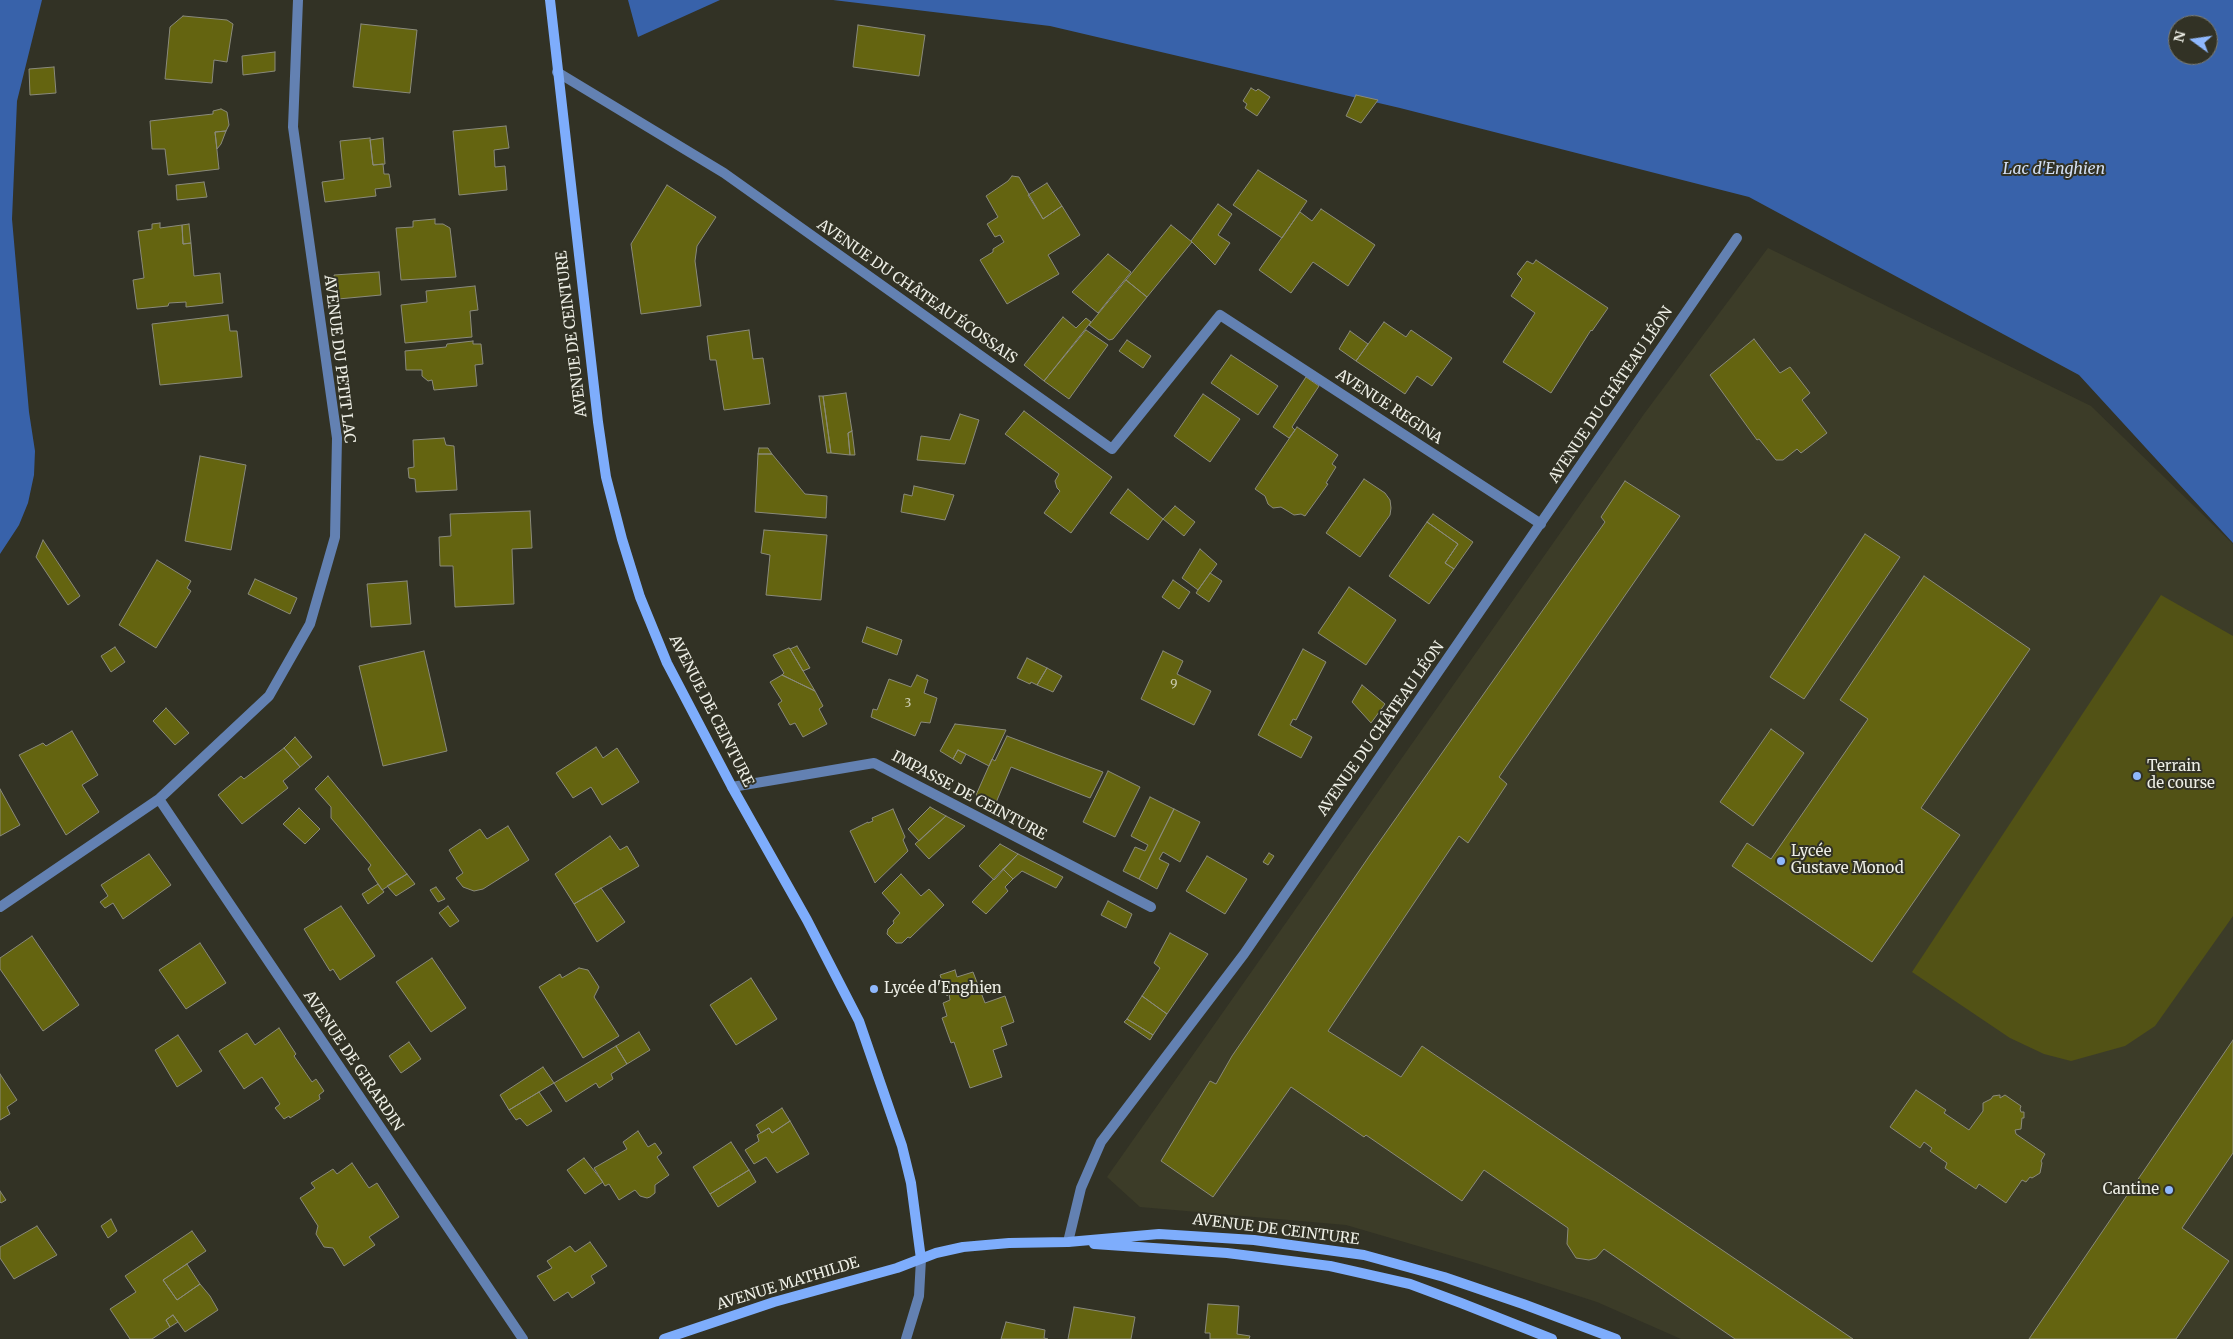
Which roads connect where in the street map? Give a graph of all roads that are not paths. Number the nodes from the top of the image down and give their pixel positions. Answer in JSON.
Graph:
{"nodes":[{"id":1,"x":298,"y":0,"type":"edge"},
{"id":2,"x":550,"y":0,"type":"edge"},
{"id":3,"x":557,"y":72,"type":"junction"},
{"id":4,"x":1737,"y":238,"type":"dead end"},
{"id":5,"x":1220,"y":315,"type":"joint"},
{"id":6,"x":1541,"y":524,"type":"junction"},
{"id":7,"x":732,"y":787,"type":"junction"},
{"id":8,"x":159,"y":800,"type":"junction"},
{"id":9,"x":0,"y":907,"type":"edge"},
{"id":10,"x":1151,"y":908,"type":"dead end"},
{"id":11,"x":1068,"y":1242,"type":"junction"},
{"id":12,"x":921,"y":1259,"type":"junction"},
{"id":13,"x":523,"y":1339,"type":"edge"},
{"id":14,"x":664,"y":1339,"type":"edge"},
{"id":15,"x":906,"y":1339,"type":"edge"},
{"id":16,"x":1552,"y":1339,"type":"edge"},
{"id":17,"x":1616,"y":1339,"type":"edge"}],
"edges":[{"from":1,"to":8,"type":"street","name":"AVENUE DU PETIT LAC"},
{"from":2,"to":3,"type":"street","name":"AVENUE DE CEINTURE"},
{"from":3,"to":5,"type":"street","name":"AVENUE DU CHÂTEAU ÉCOSSAIS"},
{"from":3,"to":7,"type":"street","name":"AVENUE DE CEINTURE"},
{"from":4,"to":6,"type":"street","name":"AVENUE DU CHÂTEAU LÉON"},
{"from":5,"to":6,"type":"street","name":"AVENUE REGINA"},
{"from":6,"to":11,"type":"street","name":"AVENUE DU CHÂTEAU LÉON"},
{"from":7,"to":10,"type":"street","name":"IMPASSE DE CEINTURE"},
{"from":7,"to":12,"type":"street","name":"AVENUE DE CEINTURE"},
{"from":8,"to":9,"type":"street","name":"AVENUE DU PETIT LAC"},
{"from":8,"to":13,"type":"street","name":"AVENUE DE GIRARDIN"},
{"from":11,"to":12,"type":"street","name":"AVENUE DE CEINTURE"},
{"from":11,"to":16,"type":"street","name":"AVENUE DE CEINTURE"},
{"from":11,"to":17,"type":"street","name":"AVENUE DE CEINTURE"},
{"from":12,"to":14,"type":"street","name":"AVENUE MATHILDE"},
{"from":12,"to":15,"type":"street"}]}
